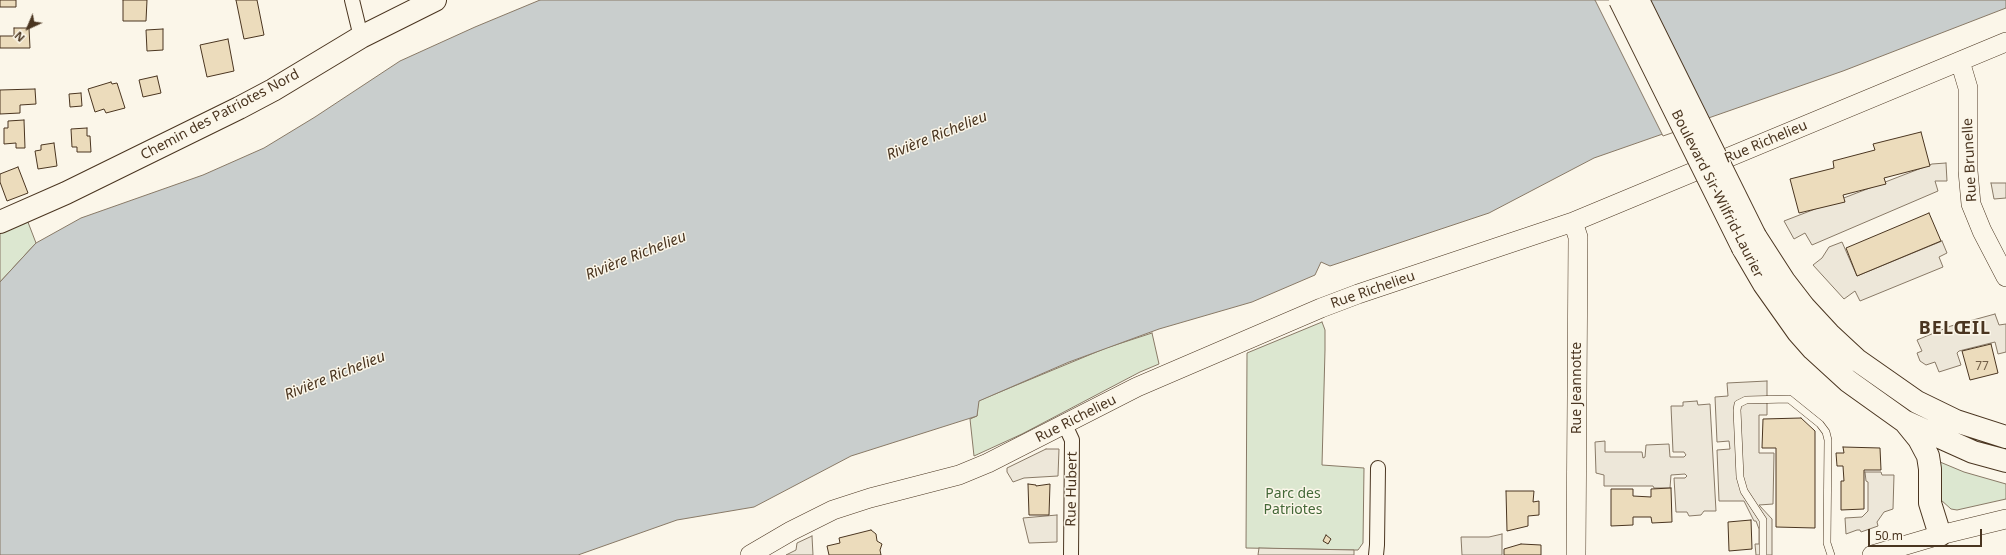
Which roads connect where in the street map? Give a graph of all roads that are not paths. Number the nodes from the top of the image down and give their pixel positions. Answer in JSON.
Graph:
{"nodes":[{"id":1,"x":352,"y":0,"type":"edge"},
{"id":2,"x":435,"y":0,"type":"edge"},
{"id":3,"x":1620,"y":0,"type":"edge"},
{"id":4,"x":1638,"y":0,"type":"edge"},
{"id":5,"x":361,"y":36,"type":"junction"},
{"id":6,"x":2006,"y":42,"type":"edge"},
{"id":7,"x":1960,"y":61,"type":"junction"},
{"id":8,"x":0,"y":222,"type":"edge"},
{"id":9,"x":1573,"y":222,"type":"junction"},
{"id":10,"x":1749,"y":242,"type":"junction"},
{"id":11,"x":2006,"y":277,"type":"edge"},
{"id":12,"x":1904,"y":421,"type":"junction"},
{"id":13,"x":1956,"y":421,"type":"junction"},
{"id":14,"x":1065,"y":425,"type":"junction"},
{"id":15,"x":2006,"y":425,"type":"edge"},
{"id":16,"x":2006,"y":437,"type":"edge"},
{"id":17,"x":2006,"y":461,"type":"edge"},
{"id":18,"x":1378,"y":468,"type":"dead end"},
{"id":19,"x":2006,"y":519,"type":"edge"},
{"id":20,"x":1940,"y":535,"type":"junction"},
{"id":21,"x":750,"y":555,"type":"edge"},
{"id":22,"x":1071,"y":555,"type":"edge"},
{"id":23,"x":1376,"y":555,"type":"edge"},
{"id":24,"x":1576,"y":555,"type":"edge"},
{"id":25,"x":1763,"y":555,"type":"edge"},
{"id":26,"x":1831,"y":555,"type":"edge"},
{"id":27,"x":1872,"y":555,"type":"edge"}],
"edges":[{"from":1,"to":5,"type":"street"},
{"from":2,"to":5,"type":"main road","name":"Chemin des Patriotes Nord"},
{"from":3,"to":10,"type":"main road","name":"Boulevard Sir-Wilfrid-Laurier","bridge":true},
{"from":4,"to":10,"type":"main road","name":"Boulevard Sir-Wilfrid-Laurier","bridge":true},
{"from":5,"to":8,"type":"main road","name":"Chemin des Patriotes Nord"},
{"from":6,"to":7,"type":"main road","name":"Rue Richelieu"},
{"from":7,"to":9,"type":"main road","name":"Rue Richelieu"},
{"from":7,"to":11,"type":"main road","name":"Rue Brunelle"},
{"from":9,"to":14,"type":"main road","name":"Rue Richelieu"},
{"from":9,"to":24,"type":"main road","name":"Rue Jeannotte"},
{"from":10,"to":12,"type":"main road","name":"Boulevard Sir-Wilfrid-Laurier"},
{"from":10,"to":13,"type":"main road","name":"Boulevard Sir-Wilfrid-Laurier"},
{"from":12,"to":17,"type":"main road","name":"Boulevard Sir-Wilfrid-Laurier"},
{"from":12,"to":20,"type":"main road"},
{"from":13,"to":15,"type":"main road"},
{"from":13,"to":16,"type":"main road","name":"Boulevard Sir-Wilfrid-Laurier"},
{"from":14,"to":21,"type":"main road","name":"Rue Richelieu"},
{"from":14,"to":22,"type":"street","name":"Rue Hubert"},
{"from":18,"to":23,"type":"street"},
{"from":19,"to":20,"type":"main road"},
{"from":20,"to":27,"type":"main road"},
{"from":25,"to":26,"type":"lane"}]}
